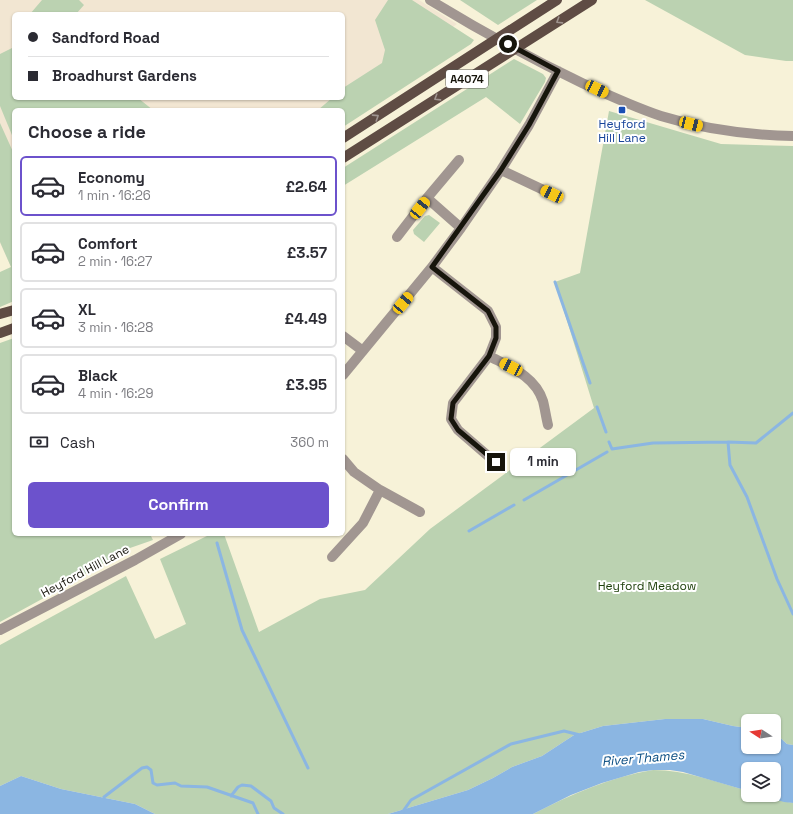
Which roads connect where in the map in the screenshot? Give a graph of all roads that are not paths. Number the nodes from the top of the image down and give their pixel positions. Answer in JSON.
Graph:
{"nodes":[{"id":1,"x":430,"y":0,"type":"edge"},
{"id":2,"x":557,"y":0,"type":"edge"},
{"id":3,"x":592,"y":0,"type":"edge"},
{"id":4,"x":558,"y":71,"type":"junction"},
{"id":5,"x":793,"y":136,"type":"edge"},
{"id":6,"x":345,"y":137,"type":"edge"},
{"id":7,"x":345,"y":157,"type":"edge"},
{"id":8,"x":459,"y":160,"type":"dead end"},
{"id":9,"x":501,"y":170,"type":"junction"},
{"id":10,"x":552,"y":194,"type":"dead end"},
{"id":11,"x":427,"y":198,"type":"junction"},
{"id":12,"x":460,"y":228,"type":"junction"},
{"id":13,"x":397,"y":237,"type":"dead end"},
{"id":14,"x":432,"y":267,"type":"junction"},
{"id":15,"x":12,"y":311,"type":"edge"},
{"id":16,"x":0,"y":314,"type":"edge"},
{"id":17,"x":12,"y":329,"type":"edge"},
{"id":18,"x":0,"y":333,"type":"edge"},
{"id":19,"x":345,"y":338,"type":"edge"},
{"id":20,"x":363,"y":351,"type":"junction"},
{"id":21,"x":489,"y":356,"type":"junction"},
{"id":22,"x":345,"y":373,"type":"edge"},
{"id":23,"x":548,"y":426,"type":"dead end"},
{"id":24,"x":345,"y":461,"type":"edge"},
{"id":25,"x":496,"y":462,"type":"dead end"},
{"id":26,"x":380,"y":490,"type":"junction"},
{"id":27,"x":420,"y":512,"type":"dead end"},
{"id":28,"x":177,"y":536,"type":"edge"},
{"id":29,"x":332,"y":557,"type":"dead end"},
{"id":30,"x":0,"y":630,"type":"edge"}],
"edges":[{"from":1,"to":4,"type":"street"},
{"from":6,"to":2,"type":"main road","number":"A4074","one_way":true},
{"from":3,"to":7,"type":"main road","number":"A4074","one_way":true},
{"from":4,"to":5,"type":"street"},
{"from":4,"to":9,"type":"street"},
{"from":8,"to":11,"type":"street"},
{"from":9,"to":10,"type":"street"},
{"from":9,"to":12,"type":"street"},
{"from":11,"to":12,"type":"street"},
{"from":11,"to":13,"type":"street"},
{"from":12,"to":14,"type":"street"},
{"from":14,"to":20,"type":"street"},
{"from":14,"to":21,"type":"street"},
{"from":15,"to":16,"type":"main road"},
{"from":17,"to":18,"type":"main road"},
{"from":19,"to":20,"type":"street"},
{"from":20,"to":22,"type":"street"},
{"from":21,"to":23,"type":"street"},
{"from":21,"to":25,"type":"street"},
{"from":24,"to":26,"type":"street"},
{"from":26,"to":27,"type":"street"},
{"from":26,"to":29,"type":"street"},
{"from":28,"to":30,"type":"street","name":"Heyford Hill Lane"}]}
